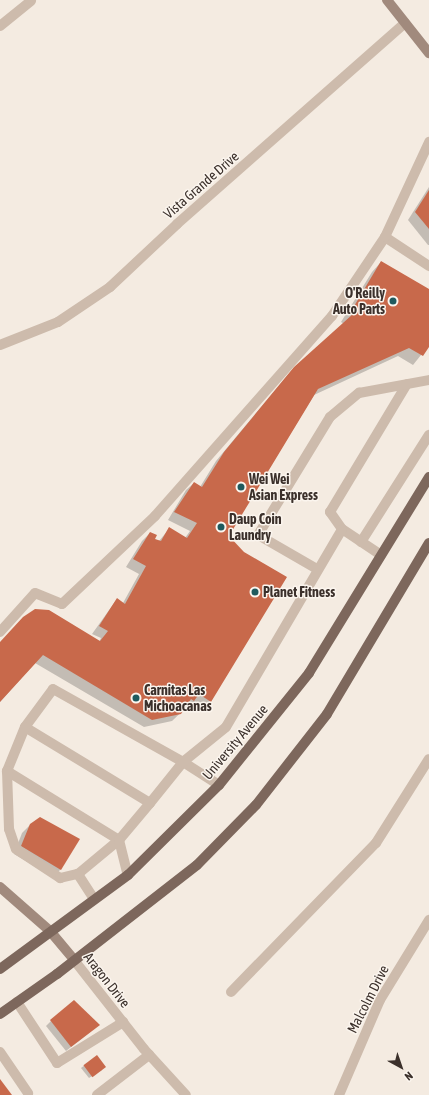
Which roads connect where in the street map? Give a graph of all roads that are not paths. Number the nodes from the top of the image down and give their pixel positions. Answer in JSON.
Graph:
{"nodes":[{"id":1,"x":387,"y":0,"type":"edge"},
{"id":2,"x":31,"y":1,"type":"dead end"},
{"id":3,"x":405,"y":23,"type":"junction"},
{"id":4,"x":0,"y":26,"type":"edge"},
{"id":5,"x":429,"y":53,"type":"edge"},
{"id":6,"x":429,"y":142,"type":"edge"},
{"id":7,"x":385,"y":237,"type":"junction"},
{"id":8,"x":429,"y":266,"type":"edge"},
{"id":9,"x":0,"y":344,"type":"edge"},
{"id":10,"x":429,"y":380,"type":"edge"},
{"id":11,"x":407,"y":384,"type":"junction"},
{"id":12,"x":429,"y":435,"type":"edge"},
{"id":13,"x":429,"y":477,"type":"edge"},
{"id":14,"x":342,"y":529,"type":"junction"},
{"id":15,"x":361,"y":542,"type":"junction"},
{"id":16,"x":429,"y":543,"type":"edge"},
{"id":17,"x":381,"y":555,"type":"junction"},
{"id":18,"x":317,"y":569,"type":"junction"},
{"id":19,"x":0,"y":632,"type":"edge"},
{"id":20,"x":25,"y":727,"type":"junction"},
{"id":21,"x":429,"y":759,"type":"edge"},
{"id":22,"x":184,"y":762,"type":"junction"},
{"id":23,"x":7,"y":771,"type":"junction"},
{"id":24,"x":0,"y":784,"type":"edge"},
{"id":25,"x":219,"y":785,"type":"junction"},
{"id":26,"x":150,"y":803,"type":"junction"},
{"id":27,"x":118,"y":840,"type":"junction"},
{"id":28,"x":78,"y":874,"type":"junction"},
{"id":29,"x":128,"y":875,"type":"junction"},
{"id":30,"x":0,"y":887,"type":"edge"},
{"id":31,"x":94,"y":899,"type":"junction"},
{"id":32,"x":429,"y":920,"type":"edge"},
{"id":33,"x":50,"y":930,"type":"junction"},
{"id":34,"x":74,"y":960,"type":"junction"},
{"id":35,"x":0,"y":969,"type":"edge"},
{"id":36,"x":231,"y":992,"type":"dead end"},
{"id":37,"x":17,"y":1002,"type":"junction"},
{"id":38,"x":0,"y":1014,"type":"edge"},
{"id":39,"x":123,"y":1022,"type":"junction"},
{"id":40,"x":0,"y":1052,"type":"edge"},
{"id":41,"x":149,"y":1055,"type":"junction"},
{"id":42,"x":28,"y":1093,"type":"dead end"},
{"id":43,"x":97,"y":1095,"type":"edge"},
{"id":44,"x":186,"y":1095,"type":"edge"},
{"id":45,"x":339,"y":1095,"type":"edge"}],
"edges":[{"from":1,"to":3,"type":"street"},
{"from":2,"to":4,"type":"street"},
{"from":3,"to":5,"type":"street"},
{"from":3,"to":9,"type":"street","name":"Vista Grande Drive"},
{"from":6,"to":7,"type":"street"},
{"from":7,"to":8,"type":"street"},
{"from":7,"to":19,"type":"street"},
{"from":10,"to":11,"type":"street"},
{"from":11,"to":14,"type":"street"},
{"from":11,"to":18,"type":"street"},
{"from":12,"to":15,"type":"street"},
{"from":13,"to":17,"type":"main road","name":"University Avenue"},
{"from":14,"to":15,"type":"street"},
{"from":14,"to":18,"type":"street"},
{"from":15,"to":17,"type":"street"},
{"from":16,"to":34,"type":"main road"},
{"from":17,"to":25,"type":"main road","name":"University Avenue"},
{"from":18,"to":22,"type":"street"},
{"from":20,"to":22,"type":"street"},
{"from":20,"to":23,"type":"street"},
{"from":20,"to":26,"type":"street"},
{"from":21,"to":36,"type":"street"},
{"from":22,"to":25,"type":"street"},
{"from":22,"to":26,"type":"street"},
{"from":23,"to":24,"type":"street"},
{"from":23,"to":27,"type":"street"},
{"from":23,"to":28,"type":"street"},
{"from":25,"to":29,"type":"main road","name":"University Avenue"},
{"from":26,"to":27,"type":"street"},
{"from":27,"to":28,"type":"street"},
{"from":27,"to":29,"type":"street"},
{"from":28,"to":31,"type":"street"},
{"from":29,"to":31,"type":"main road","name":"University Avenue"},
{"from":30,"to":33,"type":"street","name":"Aragon Drive"},
{"from":31,"to":33,"type":"main road","name":"University Avenue"},
{"from":32,"to":45,"type":"street","name":"Malcolm Drive"},
{"from":33,"to":34,"type":"street","name":"Aragon Drive"},
{"from":33,"to":35,"type":"main road","name":"University Avenue"},
{"from":34,"to":37,"type":"main road"},
{"from":34,"to":39,"type":"street","name":"Aragon Drive"},
{"from":37,"to":38,"type":"main road"},
{"from":37,"to":39,"type":"street"},
{"from":39,"to":41,"type":"street","name":"Aragon Drive"},
{"from":40,"to":42,"type":"street"},
{"from":41,"to":43,"type":"street"},
{"from":41,"to":44,"type":"street","name":"Aragon Drive"}]}
